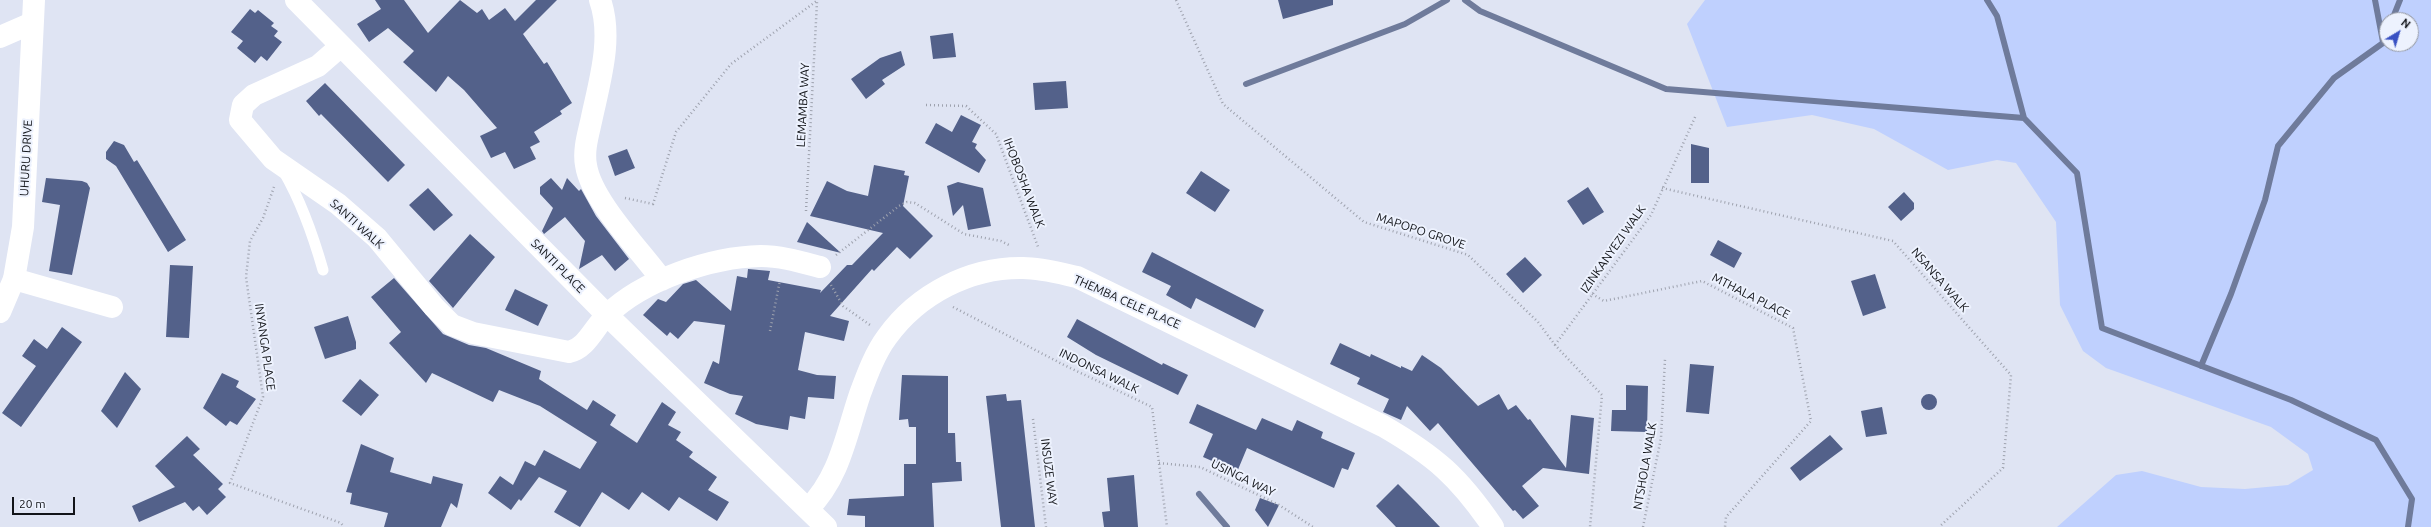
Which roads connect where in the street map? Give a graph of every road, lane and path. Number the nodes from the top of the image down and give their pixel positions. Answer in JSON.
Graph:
{"nodes":[{"id":1,"x":34,"y":0,"type":"edge"},
{"id":2,"x":296,"y":0,"type":"edge"},
{"id":3,"x":600,"y":0,"type":"edge"},
{"id":4,"x":1176,"y":0,"type":"edge"},
{"id":5,"x":818,"y":1,"type":"edge"},
{"id":6,"x":32,"y":23,"type":"junction"},
{"id":7,"x":0,"y":37,"type":"edge"},
{"id":8,"x":341,"y":46,"type":"junction"},
{"id":9,"x":926,"y":106,"type":"dead end"},
{"id":10,"x":1696,"y":115,"type":"dead end"},
{"id":11,"x":278,"y":163,"type":"junction"},
{"id":12,"x":1662,"y":188,"type":"junction"},
{"id":13,"x":594,"y":191,"type":"junction"},
{"id":14,"x":806,"y":210,"type":"dead end"},
{"id":15,"x":786,"y":258,"type":"junction"},
{"id":16,"x":820,"y":267,"type":"junction"},
{"id":17,"x":1022,"y":268,"type":"junction"},
{"id":18,"x":323,"y":270,"type":"dead end"},
{"id":19,"x":1047,"y":270,"type":"junction"},
{"id":20,"x":14,"y":279,"type":"junction"},
{"id":21,"x":662,"y":280,"type":"junction"},
{"id":22,"x":1592,"y":294,"type":"junction"},
{"id":23,"x":931,"y":295,"type":"junction"},
{"id":24,"x":112,"y":307,"type":"dead end"},
{"id":25,"x":0,"y":312,"type":"edge"},
{"id":26,"x":607,"y":315,"type":"junction"},
{"id":27,"x":770,"y":332,"type":"dead end"},
{"id":28,"x":887,"y":337,"type":"junction"},
{"id":29,"x":1555,"y":345,"type":"junction"},
{"id":30,"x":1665,"y":359,"type":"dead end"},
{"id":31,"x":1033,"y":419,"type":"dead end"},
{"id":32,"x":1159,"y":463,"type":"junction"},
{"id":33,"x":808,"y":509,"type":"junction"},
{"id":34,"x":344,"y":527,"type":"edge"},
{"id":35,"x":826,"y":527,"type":"edge"},
{"id":36,"x":1046,"y":527,"type":"edge"},
{"id":37,"x":1167,"y":527,"type":"edge"},
{"id":38,"x":1313,"y":527,"type":"edge"},
{"id":39,"x":1493,"y":527,"type":"edge"},
{"id":40,"x":1590,"y":527,"type":"edge"},
{"id":41,"x":1643,"y":527,"type":"edge"},
{"id":42,"x":1725,"y":527,"type":"edge"},
{"id":43,"x":1939,"y":527,"type":"edge"}],
"edges":[{"from":1,"to":6,"type":"street","name":"UHURU DRIVE"},
{"from":2,"to":8,"type":"street","name":"SANTI PLACE"},
{"from":3,"to":13,"type":"street"},
{"from":4,"to":29,"type":"path","name":"MAPOPO GROVE"},
{"from":5,"to":13,"type":"path"},
{"from":5,"to":14,"type":"path","name":"LEMAMBA WAY"},
{"from":6,"to":7,"type":"street"},
{"from":6,"to":20,"type":"street","name":"UHURU DRIVE"},
{"from":8,"to":11,"type":"street","name":"SANTI WALK"},
{"from":8,"to":26,"type":"street","name":"SANTI PLACE"},
{"from":9,"to":19,"type":"path","name":"IHOBOSHA WALK"},
{"from":10,"to":12,"type":"path","name":"IZINKANYEZI WALK"},
{"from":11,"to":18,"type":"lane"},
{"from":11,"to":26,"type":"street","name":"SANTI WALK"},
{"from":11,"to":34,"type":"path","name":"INYANGA PLACE"},
{"from":12,"to":22,"type":"path","name":"IZINKANYEZI WALK"},
{"from":12,"to":43,"type":"path","name":"NSANSA WALK"},
{"from":13,"to":21,"type":"street"},
{"from":15,"to":16,"type":"street","name":"SANTI WALK"},
{"from":15,"to":21,"type":"street","name":"SANTI WALK"},
{"from":15,"to":27,"type":"path"},
{"from":16,"to":17,"type":"path"},
{"from":16,"to":28,"type":"path"},
{"from":17,"to":19,"type":"street","name":"THEMBA CELE PLACE"},
{"from":17,"to":23,"type":"street","name":"THEMBA CELE PLACE"},
{"from":19,"to":39,"type":"street","name":"THEMBA CELE PLACE"},
{"from":20,"to":24,"type":"street"},
{"from":20,"to":25,"type":"street","name":"UHURU DRIVE"},
{"from":21,"to":26,"type":"street","name":"SANTI WALK"},
{"from":22,"to":29,"type":"path","name":"IZINKANYEZI WALK"},
{"from":22,"to":42,"type":"path","name":"MTHALA PLACE"},
{"from":23,"to":28,"type":"street","name":"THEMBA CELE PLACE"},
{"from":23,"to":32,"type":"path","name":"INDONSA WALK"},
{"from":26,"to":33,"type":"street","name":"SANTI PLACE"},
{"from":28,"to":33,"type":"street","name":"THEMBA CELE PLACE"},
{"from":29,"to":40,"type":"path","name":"MAPOPO GROVE"},
{"from":30,"to":41,"type":"path","name":"NTSHOLA WALK"},
{"from":31,"to":36,"type":"path","name":"INSUZE WAY"},
{"from":32,"to":37,"type":"path","name":"INDONSA WALK"},
{"from":32,"to":38,"type":"path","name":"USINGA WAY"},
{"from":33,"to":35,"type":"street","name":"SANTI PLACE"}]}
